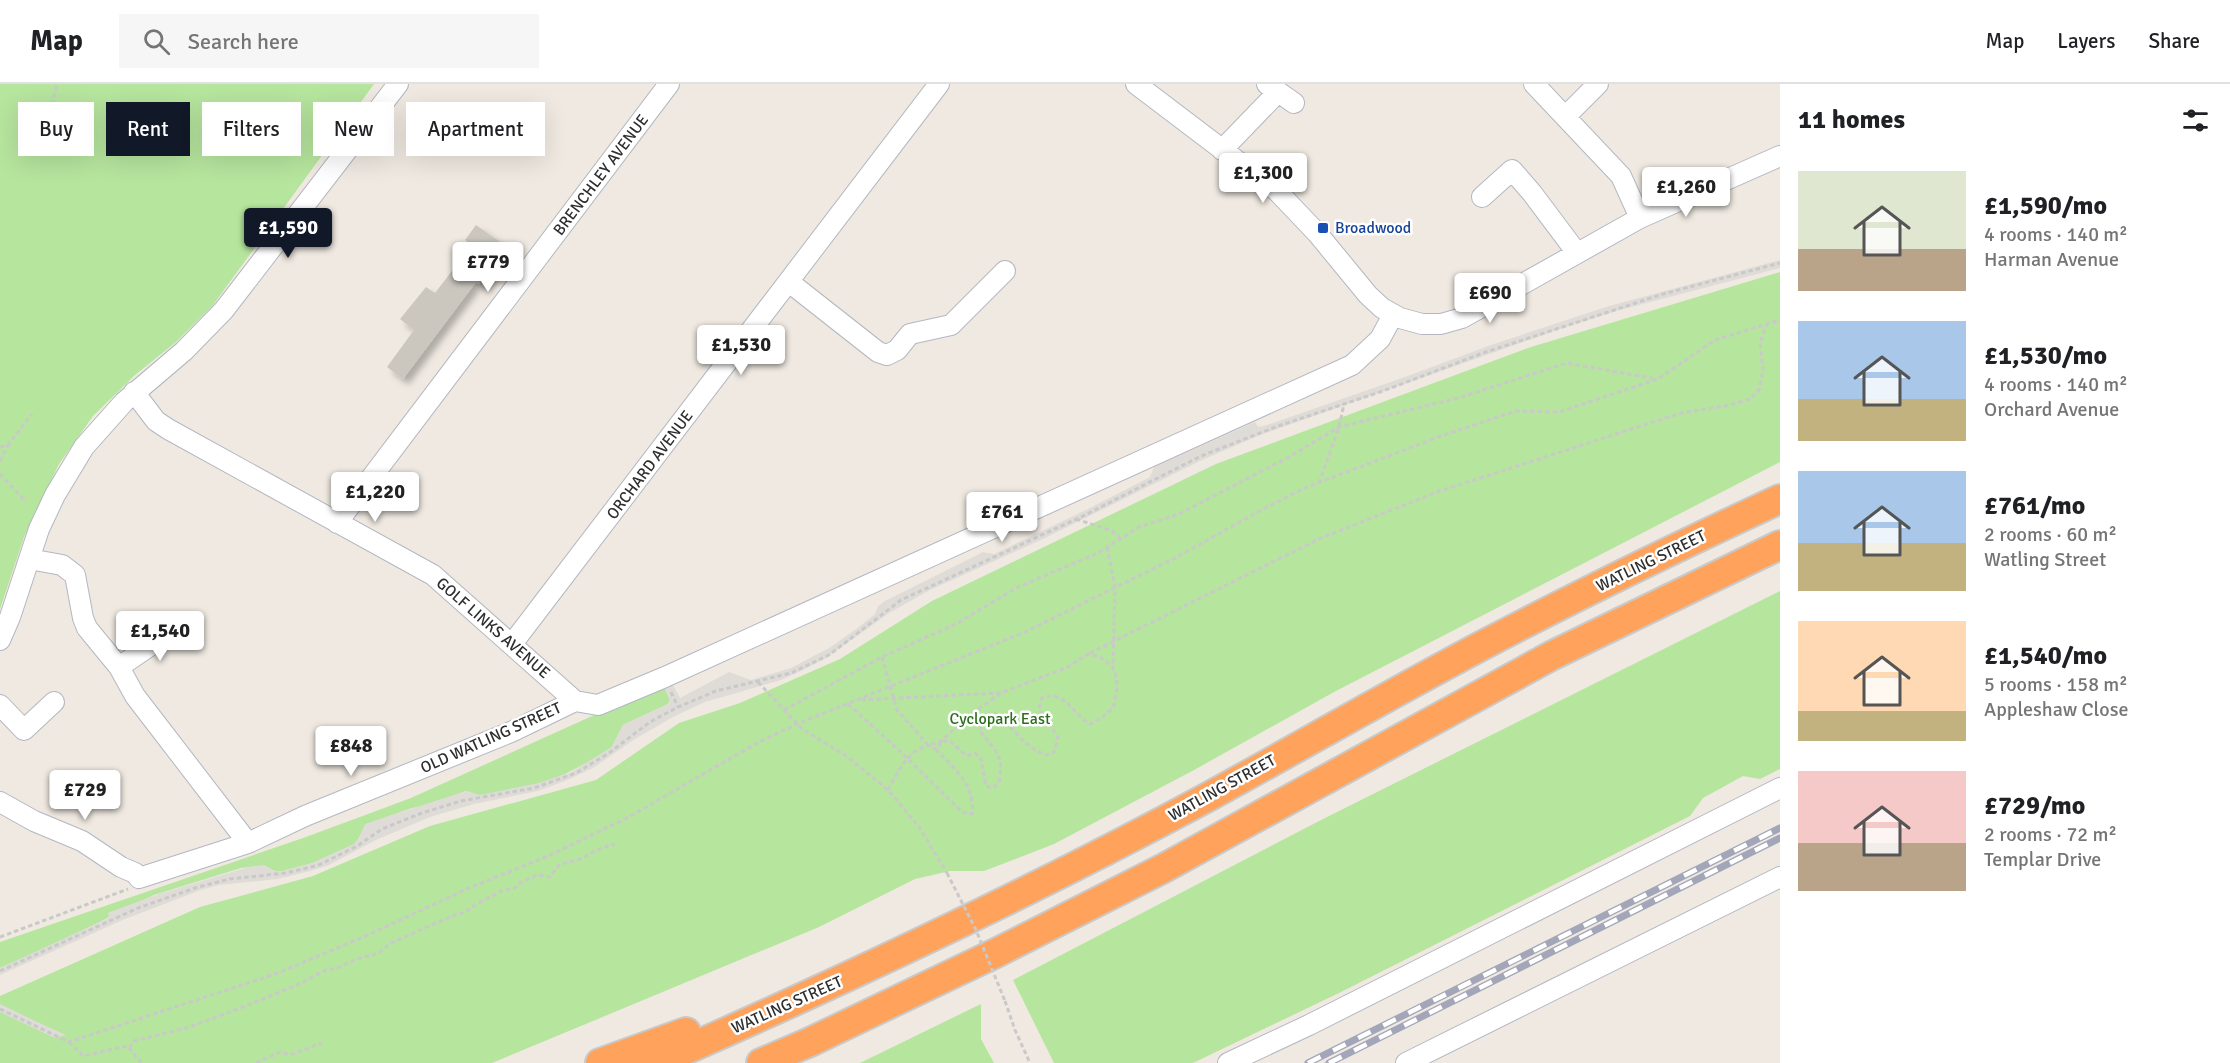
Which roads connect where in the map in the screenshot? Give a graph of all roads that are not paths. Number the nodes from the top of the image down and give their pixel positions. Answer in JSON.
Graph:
{"nodes":[{"id":1,"x":398,"y":84,"type":"edge"},
{"id":2,"x":669,"y":84,"type":"edge"},
{"id":3,"x":939,"y":84,"type":"edge"},
{"id":4,"x":1534,"y":84,"type":"edge"},
{"id":5,"x":1598,"y":84,"type":"edge"},
{"id":6,"x":1147,"y":87,"type":"edge"},
{"id":7,"x":1280,"y":93,"type":"edge"},
{"id":8,"x":1565,"y":117,"type":"junction"},
{"id":9,"x":1222,"y":150,"type":"junction"},
{"id":10,"x":1780,"y":156,"type":"edge"},
{"id":11,"x":1482,"y":197,"type":"dead end"},
{"id":12,"x":1640,"y":218,"type":"junction"},
{"id":13,"x":1577,"y":253,"type":"junction"},
{"id":14,"x":1005,"y":271,"type":"dead end"},
{"id":15,"x":789,"y":282,"type":"junction"},
{"id":16,"x":1393,"y":315,"type":"junction"},
{"id":17,"x":134,"y":392,"type":"junction"},
{"id":18,"x":1780,"y":499,"type":"edge"},
{"id":19,"x":337,"y":523,"type":"junction"},
{"id":20,"x":1780,"y":544,"type":"edge"},
{"id":21,"x":29,"y":559,"type":"junction"},
{"id":22,"x":170,"y":629,"type":"dead end"},
{"id":23,"x":0,"y":640,"type":"edge"},
{"id":24,"x":512,"y":644,"type":"junction"},
{"id":25,"x":119,"y":667,"type":"junction"},
{"id":26,"x":575,"y":701,"type":"junction"},
{"id":27,"x":54,"y":702,"type":"dead end"},
{"id":28,"x":0,"y":705,"type":"edge"},
{"id":29,"x":1780,"y":788,"type":"edge"},
{"id":30,"x":0,"y":802,"type":"edge"},
{"id":31,"x":248,"y":843,"type":"junction"},
{"id":32,"x":1780,"y":877,"type":"edge"},
{"id":33,"x":799,"y":1000,"type":"junction"},
{"id":34,"x":810,"y":1042,"type":"junction"},
{"id":35,"x":600,"y":1063,"type":"edge"},
{"id":36,"x":656,"y":1063,"type":"edge"},
{"id":37,"x":761,"y":1063,"type":"edge"},
{"id":38,"x":791,"y":1063,"type":"edge"},
{"id":39,"x":1228,"y":1063,"type":"edge"},
{"id":40,"x":1406,"y":1063,"type":"edge"}],
"edges":[{"from":1,"to":17,"type":"street"},
{"from":2,"to":19,"type":"street","name":"BRENCHLEY AVENUE"},
{"from":3,"to":15,"type":"street","name":"ORCHARD AVENUE"},
{"from":4,"to":8,"type":"street"},
{"from":5,"to":8,"type":"street"},
{"from":6,"to":9,"type":"street"},
{"from":7,"to":9,"type":"street"},
{"from":8,"to":12,"type":"street"},
{"from":9,"to":16,"type":"street"},
{"from":10,"to":12,"type":"street"},
{"from":11,"to":13,"type":"street"},
{"from":12,"to":13,"type":"street"},
{"from":13,"to":16,"type":"street"},
{"from":14,"to":15,"type":"street"},
{"from":15,"to":24,"type":"street","name":"ORCHARD AVENUE"},
{"from":16,"to":26,"type":"street"},
{"from":17,"to":19,"type":"street","name":"GOLF LINKS AVENUE"},
{"from":17,"to":21,"type":"street"},
{"from":18,"to":33,"type":"highway","name":"WATLING STREET"},
{"from":19,"to":24,"type":"street","name":"GOLF LINKS AVENUE"},
{"from":20,"to":34,"type":"highway"},
{"from":21,"to":23,"type":"street"},
{"from":21,"to":25,"type":"street"},
{"from":22,"to":25,"type":"street"},
{"from":24,"to":26,"type":"street","name":"GOLF LINKS AVENUE"},
{"from":25,"to":31,"type":"street"},
{"from":26,"to":31,"type":"street","name":"OLD WATLING STREET"},
{"from":27,"to":28,"type":"street"},
{"from":29,"to":39,"type":"street"},
{"from":30,"to":31,"type":"street","name":"OLD WATLING STREET"},
{"from":32,"to":40,"type":"street"},
{"from":33,"to":35,"type":"highway"},
{"from":33,"to":36,"type":"highway","name":"WATLING STREET"},
{"from":34,"to":37,"type":"highway"},
{"from":34,"to":38,"type":"highway"}]}
